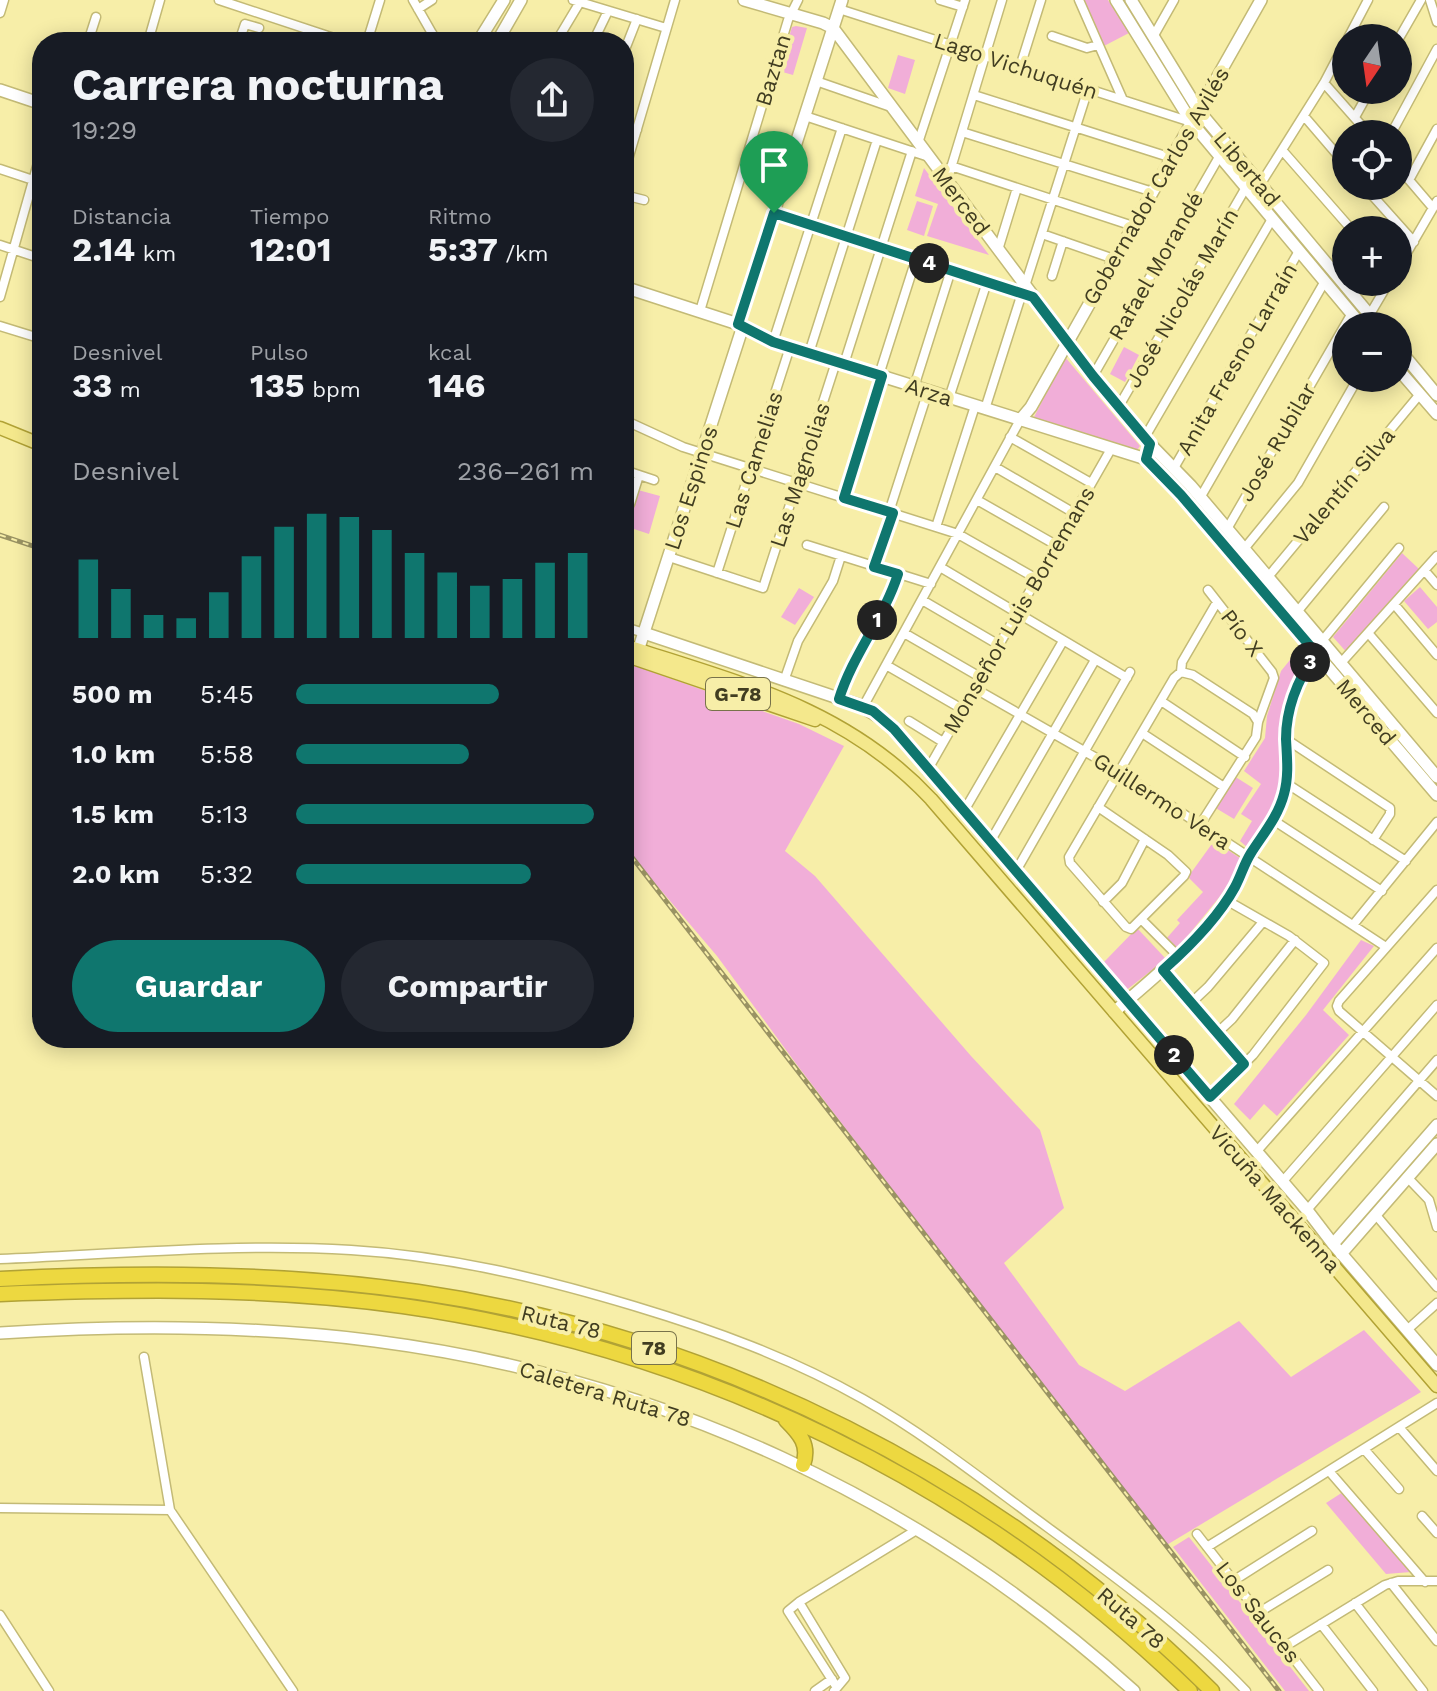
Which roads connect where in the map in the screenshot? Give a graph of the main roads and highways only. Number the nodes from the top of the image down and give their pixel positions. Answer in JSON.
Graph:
{"nodes":[{"id":1,"x":0,"y":428,"type":"edge"},
{"id":2,"x":0,"y":437,"type":"edge"},
{"id":3,"x":32,"y":440,"type":"edge"},
{"id":4,"x":32,"y":442,"type":"edge"},
{"id":5,"x":634,"y":655,"type":"edge"},
{"id":6,"x":0,"y":1279,"type":"edge"},
{"id":7,"x":0,"y":1294,"type":"edge"},
{"id":8,"x":1437,"y":1386,"type":"edge"},
{"id":9,"x":777,"y":1411,"type":"junction"},
{"id":10,"x":803,"y":1465,"type":"road end"},
{"id":11,"x":1190,"y":1691,"type":"edge"},
{"id":12,"x":1212,"y":1691,"type":"edge"}],
"edges":[{"from":1,"to":3,"type":"main road"},
{"from":2,"to":4,"type":"main road"},
{"from":5,"to":8,"type":"main road","name":"Vicuña Mackenna","number":"G-78"},
{"from":6,"to":12,"type":"highway","name":"Ruta 78","number":"78"},
{"from":7,"to":9,"type":"highway","name":"Ruta 78","number":"78"},
{"from":9,"to":10,"type":"highway"},
{"from":9,"to":11,"type":"highway","name":"Ruta 78","number":"78"}]}
